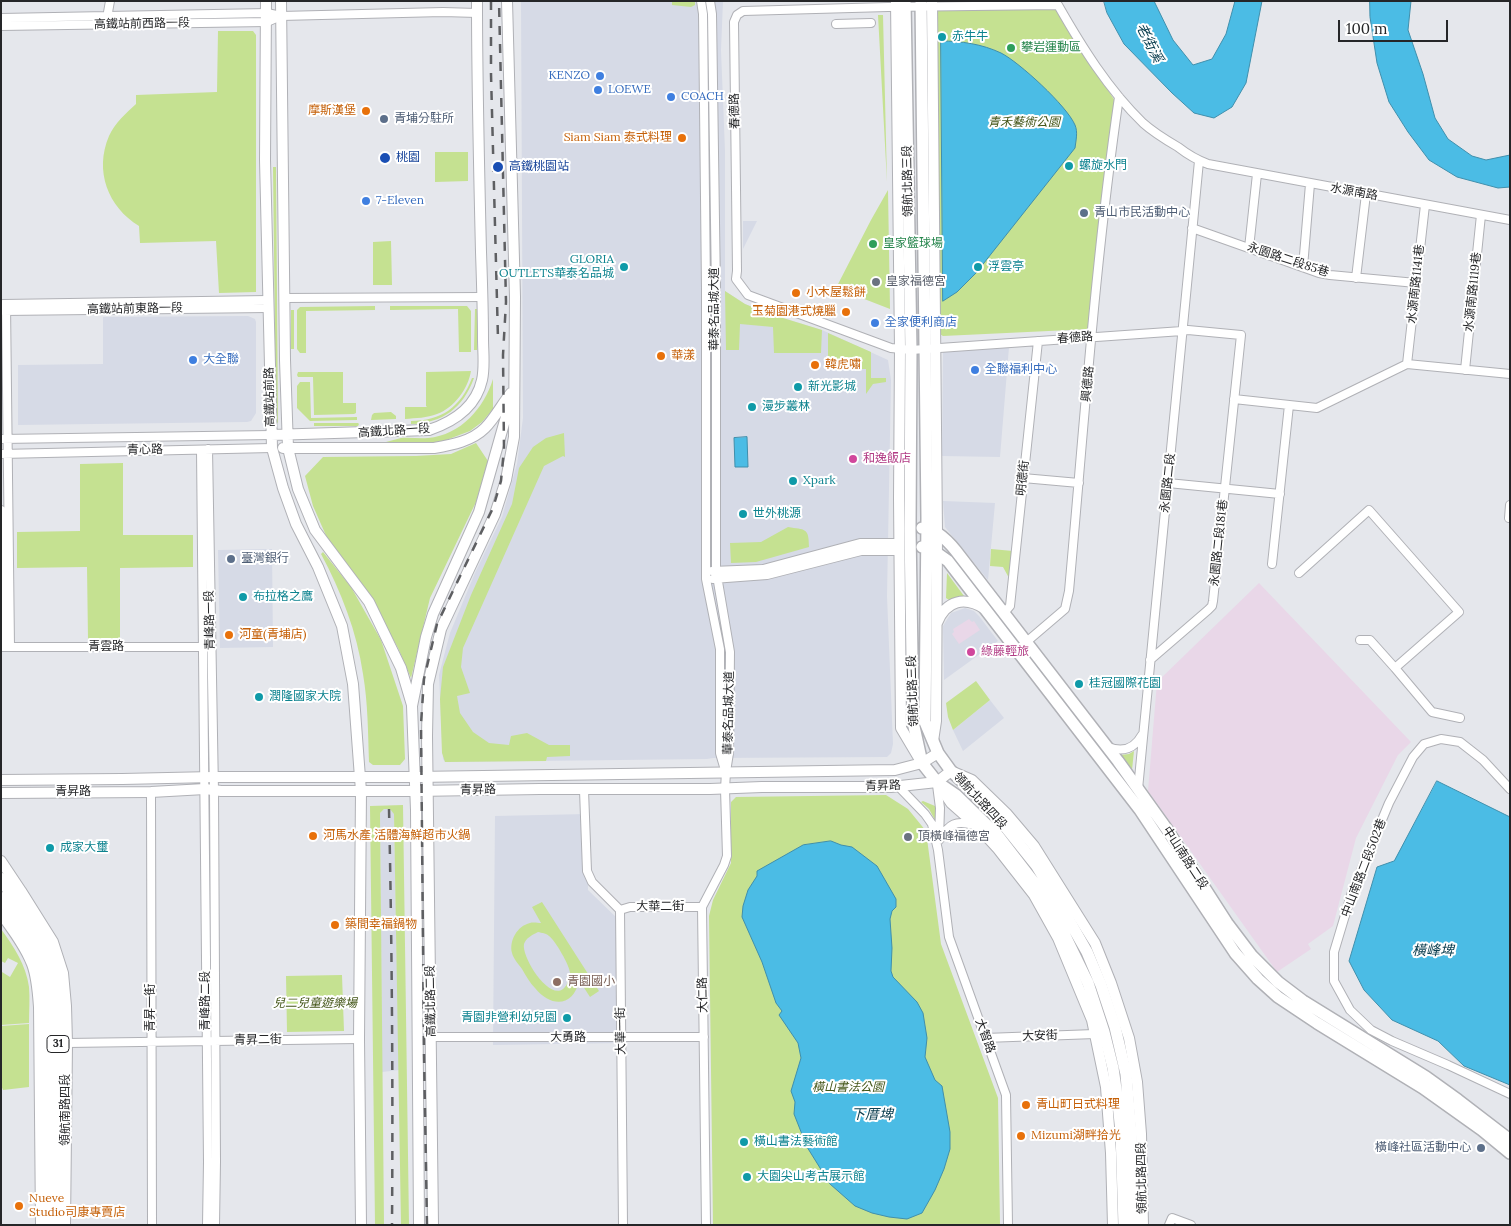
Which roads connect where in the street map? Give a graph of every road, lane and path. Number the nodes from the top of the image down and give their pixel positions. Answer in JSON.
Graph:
{"nodes":[{"id":1,"x":110,"y":1,"type":"edge"},
{"id":2,"x":266,"y":1,"type":"edge"},
{"id":3,"x":281,"y":1,"type":"edge"},
{"id":4,"x":477,"y":1,"type":"edge"},
{"id":5,"x":507,"y":1,"type":"edge"},
{"id":6,"x":700,"y":1,"type":"edge"},
{"id":7,"x":710,"y":1,"type":"edge"},
{"id":8,"x":900,"y":4,"type":"edge"},
{"id":9,"x":927,"y":4,"type":"edge"},
{"id":10,"x":477,"y":13,"type":"junction"},
{"id":11,"x":107,"y":15,"type":"junction"},
{"id":12,"x":281,"y":16,"type":"junction"},
{"id":13,"x":1,"y":18,"type":"edge"},
{"id":14,"x":267,"y":18,"type":"junction"},
{"id":15,"x":871,"y":23,"type":"dead end"},
{"id":16,"x":836,"y":24,"type":"dead end"},
{"id":17,"x":105,"y":25,"type":"junction"},
{"id":18,"x":1,"y":26,"type":"edge"},
{"id":19,"x":1119,"y":97,"type":"junction"},
{"id":20,"x":1199,"y":161,"type":"junction"},
{"id":21,"x":1257,"y":174,"type":"junction"},
{"id":22,"x":1310,"y":184,"type":"junction"},
{"id":23,"x":1366,"y":194,"type":"junction"},
{"id":24,"x":1425,"y":205,"type":"junction"},
{"id":25,"x":1481,"y":215,"type":"junction"},
{"id":26,"x":1510,"y":220,"type":"edge"},
{"id":27,"x":1192,"y":228,"type":"junction"},
{"id":28,"x":1249,"y":248,"type":"junction"},
{"id":29,"x":1302,"y":267,"type":"junction"},
{"id":30,"x":1356,"y":278,"type":"junction"},
{"id":31,"x":1416,"y":283,"type":"junction"},
{"id":32,"x":483,"y":297,"type":"junction"},
{"id":33,"x":284,"y":298,"type":"junction"},
{"id":34,"x":268,"y":304,"type":"junction"},
{"id":35,"x":4,"y":307,"type":"edge"},
{"id":36,"x":1182,"y":331,"type":"junction"},
{"id":37,"x":1092,"y":337,"type":"junction"},
{"id":38,"x":1038,"y":341,"type":"junction"},
{"id":39,"x":905,"y":349,"type":"junction"},
{"id":40,"x":930,"y":349,"type":"junction"},
{"id":41,"x":1408,"y":364,"type":"junction"},
{"id":42,"x":1465,"y":370,"type":"junction"},
{"id":43,"x":1510,"y":374,"type":"edge"},
{"id":44,"x":514,"y":388,"type":"junction"},
{"id":45,"x":1234,"y":399,"type":"junction"},
{"id":46,"x":1289,"y":405,"type":"junction"},
{"id":47,"x":271,"y":435,"type":"junction"},
{"id":48,"x":287,"y":435,"type":"junction"},
{"id":49,"x":5,"y":439,"type":"edge"},
{"id":50,"x":272,"y":448,"type":"junction"},
{"id":51,"x":288,"y":448,"type":"junction"},
{"id":52,"x":204,"y":449,"type":"junction"},
{"id":53,"x":5,"y":454,"type":"edge"},
{"id":54,"x":1024,"y":478,"type":"junction"},
{"id":55,"x":1079,"y":483,"type":"junction"},
{"id":56,"x":1168,"y":483,"type":"junction"},
{"id":57,"x":1225,"y":489,"type":"junction"},
{"id":58,"x":1280,"y":494,"type":"junction"},
{"id":59,"x":1510,"y":505,"type":"edge"},
{"id":60,"x":1,"y":510,"type":"edge"},
{"id":61,"x":1509,"y":518,"type":"edge"},
{"id":62,"x":910,"y":529,"type":"junction"},
{"id":63,"x":932,"y":530,"type":"junction"},
{"id":64,"x":903,"y":547,"type":"junction"},
{"id":65,"x":932,"y":549,"type":"junction"},
{"id":66,"x":1272,"y":564,"type":"dead end"},
{"id":67,"x":1299,"y":573,"type":"dead end"},
{"id":68,"x":706,"y":575,"type":"junction"},
{"id":69,"x":716,"y":575,"type":"junction"},
{"id":70,"x":986,"y":609,"type":"junction"},
{"id":71,"x":1004,"y":613,"type":"junction"},
{"id":72,"x":936,"y":624,"type":"junction"},
{"id":73,"x":1360,"y":640,"type":"dead end"},
{"id":74,"x":1026,"y":642,"type":"junction"},
{"id":75,"x":207,"y":646,"type":"junction"},
{"id":76,"x":5,"y":647,"type":"edge"},
{"id":77,"x":1017,"y":650,"type":"junction"},
{"id":78,"x":1150,"y":660,"type":"junction"},
{"id":79,"x":1395,"y":668,"type":"junction"},
{"id":80,"x":412,"y":706,"type":"junction"},
{"id":81,"x":1460,"y":718,"type":"dead end"},
{"id":82,"x":1143,"y":733,"type":"junction"},
{"id":83,"x":933,"y":741,"type":"junction"},
{"id":84,"x":1107,"y":747,"type":"junction"},
{"id":85,"x":938,"y":753,"type":"junction"},
{"id":86,"x":922,"y":763,"type":"junction"},
{"id":87,"x":951,"y":771,"type":"junction"},
{"id":88,"x":726,"y":772,"type":"junction"},
{"id":89,"x":209,"y":777,"type":"junction"},
{"id":90,"x":360,"y":777,"type":"junction"},
{"id":91,"x":415,"y":777,"type":"junction"},
{"id":92,"x":427,"y":777,"type":"junction"},
{"id":93,"x":1,"y":780,"type":"edge"},
{"id":94,"x":937,"y":782,"type":"junction"},
{"id":95,"x":898,"y":786,"type":"junction"},
{"id":96,"x":725,"y":789,"type":"junction"},
{"id":97,"x":1138,"y":789,"type":"junction"},
{"id":98,"x":1510,"y":789,"type":"edge"},
{"id":99,"x":209,"y":790,"type":"junction"},
{"id":100,"x":584,"y":790,"type":"junction"},
{"id":101,"x":361,"y":791,"type":"junction"},
{"id":102,"x":415,"y":791,"type":"junction"},
{"id":103,"x":427,"y":791,"type":"junction"},
{"id":104,"x":151,"y":792,"type":"junction"},
{"id":105,"x":1,"y":793,"type":"edge"},
{"id":106,"x":1136,"y":806,"type":"junction"},
{"id":107,"x":977,"y":826,"type":"junction"},
{"id":108,"x":939,"y":841,"type":"junction"},
{"id":109,"x":938,"y":850,"type":"junction"},
{"id":110,"x":1,"y":861,"type":"edge"},
{"id":111,"x":1,"y":878,"type":"edge"},
{"id":112,"x":1,"y":898,"type":"edge"},
{"id":113,"x":29,"y":903,"type":"junction"},
{"id":114,"x":702,"y":907,"type":"junction"},
{"id":115,"x":620,"y":910,"type":"junction"},
{"id":116,"x":1,"y":914,"type":"edge"},
{"id":117,"x":1095,"y":1034,"type":"junction"},
{"id":118,"x":432,"y":1038,"type":"junction"},
{"id":119,"x":621,"y":1038,"type":"junction"},
{"id":120,"x":704,"y":1038,"type":"junction"},
{"id":121,"x":985,"y":1038,"type":"junction"},
{"id":122,"x":359,"y":1039,"type":"junction"},
{"id":123,"x":207,"y":1041,"type":"junction"},
{"id":124,"x":215,"y":1041,"type":"junction"},
{"id":125,"x":151,"y":1042,"type":"junction"},
{"id":126,"x":67,"y":1043,"type":"junction"},
{"id":127,"x":1510,"y":1094,"type":"edge"},
{"id":128,"x":1510,"y":1140,"type":"edge"},
{"id":129,"x":1510,"y":1153,"type":"edge"},
{"id":130,"x":41,"y":1225,"type":"edge"},
{"id":131,"x":49,"y":1225,"type":"edge"},
{"id":132,"x":58,"y":1225,"type":"edge"},
{"id":133,"x":66,"y":1225,"type":"edge"},
{"id":134,"x":152,"y":1225,"type":"edge"},
{"id":135,"x":207,"y":1225,"type":"edge"},
{"id":136,"x":215,"y":1225,"type":"edge"},
{"id":137,"x":361,"y":1225,"type":"edge"},
{"id":138,"x":419,"y":1225,"type":"edge"},
{"id":139,"x":433,"y":1225,"type":"edge"},
{"id":140,"x":623,"y":1225,"type":"edge"},
{"id":141,"x":706,"y":1225,"type":"edge"},
{"id":142,"x":1008,"y":1225,"type":"edge"},
{"id":143,"x":1113,"y":1225,"type":"edge"},
{"id":144,"x":1124,"y":1225,"type":"edge"},
{"id":145,"x":1134,"y":1225,"type":"edge"},
{"id":146,"x":1143,"y":1225,"type":"edge"},
{"id":147,"x":1169,"y":1225,"type":"edge"},
{"id":148,"x":1191,"y":1225,"type":"edge"}],
"edges":[{"from":1,"to":11,"type":"street"},
{"from":2,"to":14,"type":"street","name":"高鐵站前路"},
{"from":3,"to":12,"type":"street","name":"高鐵站前路"},
{"from":4,"to":10,"type":"street","name":"高鐵北路一段"},
{"from":5,"to":44,"type":"street"},
{"from":6,"to":68,"type":"street","name":"華泰名品城大道"},
{"from":7,"to":69,"type":"street","name":"華泰名品城大道"},
{"from":8,"to":9,"type":"street","name":"春德路"},
{"from":8,"to":39,"type":"main road","name":"領航北路三段"},
{"from":8,"to":39,"type":"street","name":"春德路"},
{"from":9,"to":19,"type":"street","name":"春德路"},
{"from":9,"to":40,"type":"main road","name":"領航北路三段"},
{"from":10,"to":12,"type":"street","name":"高鐵站前西路一段"},
{"from":10,"to":32,"type":"street","name":"高鐵北路一段"},
{"from":11,"to":13,"type":"street","name":"高鐵站前西路一段"},
{"from":11,"to":14,"type":"street","name":"高鐵站前西路一段"},
{"from":11,"to":17,"type":"street"},
{"from":12,"to":14,"type":"street","name":"高鐵站前西路一段"},
{"from":12,"to":33,"type":"street","name":"高鐵站前路"},
{"from":14,"to":17,"type":"street","name":"高鐵站前西路一段"},
{"from":14,"to":34,"type":"street","name":"高鐵站前路"},
{"from":15,"to":16,"type":"street"},
{"from":17,"to":18,"type":"street","name":"高鐵站前西路一段"},
{"from":19,"to":20,"type":"street","name":"春德路"},
{"from":19,"to":37,"type":"street","name":"興德路"},
{"from":20,"to":21,"type":"street","name":"水源南路"},
{"from":20,"to":27,"type":"street","name":"永園路二段"},
{"from":21,"to":22,"type":"street","name":"水源南路"},
{"from":21,"to":28,"type":"street"},
{"from":22,"to":23,"type":"street","name":"水源南路"},
{"from":22,"to":29,"type":"street"},
{"from":23,"to":24,"type":"street","name":"水源南路"},
{"from":23,"to":30,"type":"street"},
{"from":24,"to":25,"type":"street","name":"水源南路"},
{"from":24,"to":31,"type":"street","name":"水源南路1141巷"},
{"from":25,"to":26,"type":"street","name":"水源南路"},
{"from":25,"to":42,"type":"street","name":"水源南路1119巷"},
{"from":27,"to":28,"type":"street","name":"永園路二段85巷"},
{"from":27,"to":36,"type":"street","name":"永園路二段"},
{"from":28,"to":29,"type":"street","name":"永園路二段85巷"},
{"from":29,"to":30,"type":"street","name":"永園路二段85巷"},
{"from":30,"to":31,"type":"street","name":"永園路二段85巷"},
{"from":31,"to":41,"type":"street","name":"水源南路1141巷"},
{"from":32,"to":33,"type":"street"},
{"from":32,"to":48,"type":"street","name":"高鐵北路一段"},
{"from":33,"to":48,"type":"street","name":"高鐵站前路"},
{"from":34,"to":35,"type":"street","name":"高鐵站前東路一段"},
{"from":34,"to":47,"type":"street","name":"高鐵站前路"},
{"from":35,"to":49,"type":"street"},
{"from":36,"to":37,"type":"street","name":"春德路"},
{"from":36,"to":45,"type":"street","name":"春德路"},
{"from":36,"to":56,"type":"street","name":"永園路二段"},
{"from":37,"to":38,"type":"street","name":"春德路"},
{"from":37,"to":55,"type":"street","name":"興德路"},
{"from":38,"to":40,"type":"street","name":"春德路"},
{"from":38,"to":54,"type":"street","name":"明德街"},
{"from":39,"to":40,"type":"street","name":"春德路"},
{"from":39,"to":62,"type":"main road","name":"領航北路三段"},
{"from":39,"to":64,"type":"street","name":"領航北路三段"},
{"from":40,"to":63,"type":"main road","name":"領航北路三段"},
{"from":41,"to":42,"type":"street"},
{"from":41,"to":46,"type":"street"},
{"from":42,"to":43,"type":"street"},
{"from":44,"to":51,"type":"street","name":"高鐵北路一段"},
{"from":44,"to":80,"type":"street"},
{"from":44,"to":92,"type":"street"},
{"from":45,"to":46,"type":"street"},
{"from":45,"to":57,"type":"street","name":"永園路二段181巷"},
{"from":46,"to":58,"type":"street"},
{"from":47,"to":48,"type":"street","name":"青心路"},
{"from":47,"to":49,"type":"street","name":"青心路"},
{"from":47,"to":50,"type":"street","name":"高鐵站前路"},
{"from":48,"to":51,"type":"street"},
{"from":49,"to":53,"type":"street"},
{"from":50,"to":51,"type":"street","name":"青心路"},
{"from":50,"to":52,"type":"street","name":"青心路"},
{"from":50,"to":90,"type":"street","name":"高鐵站前路"},
{"from":51,"to":80,"type":"street"},
{"from":52,"to":53,"type":"street","name":"青心路"},
{"from":52,"to":75,"type":"street","name":"青峰路一段"},
{"from":53,"to":76,"type":"street"},
{"from":54,"to":55,"type":"street"},
{"from":54,"to":71,"type":"street","name":"明德街"},
{"from":55,"to":74,"type":"street","name":"興德路"},
{"from":56,"to":57,"type":"street"},
{"from":56,"to":78,"type":"street","name":"永園路二段"},
{"from":57,"to":58,"type":"street"},
{"from":57,"to":78,"type":"street","name":"永園路二段181巷"},
{"from":58,"to":66,"type":"street"},
{"from":59,"to":61,"type":"street"},
{"from":60,"to":76,"type":"street"},
{"from":62,"to":63,"type":"main road"},
{"from":62,"to":64,"type":"main road","name":"領航北路三段"},
{"from":63,"to":65,"type":"main road","name":"領航北路三段"},
{"from":63,"to":71,"type":"main road","name":"中山南路二段"},
{"from":64,"to":65,"type":"main road"},
{"from":64,"to":69,"type":"street"},
{"from":64,"to":86,"type":"main road","name":"領航北路三段"},
{"from":65,"to":70,"type":"main road","name":"中山南路二段"},
{"from":65,"to":72,"type":"street","name":"領航北路三段"},
{"from":65,"to":83,"type":"main road","name":"領航北路三段"},
{"from":67,"to":79,"type":"street"},
{"from":68,"to":69,"type":"street"},
{"from":68,"to":88,"type":"street","name":"華泰名品城大道"},
{"from":69,"to":88,"type":"street","name":"華泰名品城大道"},
{"from":70,"to":72,"type":"street"},
{"from":70,"to":77,"type":"main road","name":"中山南路二段"},
{"from":71,"to":74,"type":"main road","name":"中山南路二段"},
{"from":72,"to":83,"type":"street","name":"領航北路三段"},
{"from":73,"to":79,"type":"street"},
{"from":74,"to":77,"type":"street","name":"興德路"},
{"from":74,"to":84,"type":"main road","name":"中山南路二段"},
{"from":75,"to":76,"type":"street","name":"青雲路"},
{"from":75,"to":89,"type":"street","name":"青峰路一段"},
{"from":77,"to":106,"type":"main road","name":"中山南路二段"},
{"from":78,"to":82,"type":"street","name":"永園路二段"},
{"from":79,"to":81,"type":"street"},
{"from":80,"to":91,"type":"street"},
{"from":82,"to":84,"type":"street"},
{"from":82,"to":97,"type":"street","name":"永園路二段"},
{"from":83,"to":85,"type":"main road","name":"領航北路三段"},
{"from":84,"to":97,"type":"main road","name":"中山南路二段"},
{"from":85,"to":86,"type":"street","name":"青昇路"},
{"from":85,"to":87,"type":"main road","name":"領航北路三段"},
{"from":86,"to":88,"type":"street","name":"青昇路"},
{"from":86,"to":94,"type":"main road","name":"領航北路四段"},
{"from":87,"to":94,"type":"street"},
{"from":87,"to":145,"type":"main road","name":"領航北路四段"},
{"from":87,"to":146,"type":"street","name":"領航北路四段"},
{"from":88,"to":92,"type":"street","name":"青昇路"},
{"from":88,"to":96,"type":"street","name":"大仁路"},
{"from":89,"to":90,"type":"street","name":"青昇路"},
{"from":89,"to":93,"type":"street","name":"青昇路"},
{"from":89,"to":99,"type":"street","name":"青峰路一段"},
{"from":90,"to":91,"type":"street","name":"青昇路"},
{"from":90,"to":101,"type":"street"},
{"from":91,"to":92,"type":"street","name":"青昇路"},
{"from":91,"to":102,"type":"street","name":"高鐵北路二段"},
{"from":92,"to":103,"type":"street","name":"高鐵北路二段"},
{"from":94,"to":95,"type":"street","name":"青昇路"},
{"from":94,"to":107,"type":"street","name":"領航北路四段"},
{"from":94,"to":108,"type":"street","name":"大智路"},
{"from":94,"to":144,"type":"main road","name":"領航北路四段"},
{"from":95,"to":96,"type":"street","name":"青昇路"},
{"from":95,"to":109,"type":"street","name":"大智路"},
{"from":96,"to":100,"type":"street","name":"青昇路"},
{"from":96,"to":114,"type":"street","name":"大仁路"},
{"from":97,"to":106,"type":"street","name":"永園路二段"},
{"from":97,"to":128,"type":"main road","name":"中山南路二段"},
{"from":98,"to":127,"type":"street","name":"中山南路二段502巷"},
{"from":99,"to":101,"type":"street","name":"青昇路"},
{"from":99,"to":104,"type":"street","name":"青昇路"},
{"from":99,"to":123,"type":"street","name":"青峰路二段"},
{"from":99,"to":124,"type":"street","name":"青峰路二段"},
{"from":100,"to":103,"type":"street","name":"青昇路"},
{"from":100,"to":115,"type":"street"},
{"from":101,"to":102,"type":"street","name":"青昇路"},
{"from":101,"to":122,"type":"street"},
{"from":102,"to":103,"type":"street","name":"青昇路"},
{"from":102,"to":138,"type":"street","name":"高鐵北路二段"},
{"from":103,"to":118,"type":"street","name":"高鐵北路二段"},
{"from":104,"to":105,"type":"street","name":"青昇路"},
{"from":104,"to":125,"type":"street","name":"青昇一街"},
{"from":106,"to":129,"type":"main road","name":"中山南路二段"},
{"from":107,"to":108,"type":"street"},
{"from":107,"to":117,"type":"street","name":"領航北路四段"},
{"from":108,"to":109,"type":"street","name":"大智路"},
{"from":109,"to":121,"type":"street","name":"大智路"},
{"from":110,"to":113,"type":"street","name":"領航南路四段","number":"31"},
{"from":111,"to":113,"type":"street"},
{"from":111,"to":132,"type":"main road","name":"領航南路四段","number":"31"},
{"from":112,"to":131,"type":"main road","name":"領航南路四段","number":"31"},
{"from":113,"to":126,"type":"street","name":"領航南路四段","number":"31"},
{"from":114,"to":115,"type":"street","name":"大華二街"},
{"from":114,"to":120,"type":"street","name":"大仁路"},
{"from":115,"to":119,"type":"street","name":"大華一街"},
{"from":116,"to":130,"type":"street","name":"領航南路四段","number":"31"},
{"from":117,"to":121,"type":"street","name":"大安街"},
{"from":117,"to":143,"type":"street","name":"領航北路四段"},
{"from":118,"to":119,"type":"street","name":"大勇路"},
{"from":118,"to":139,"type":"street","name":"高鐵北路二段"},
{"from":119,"to":120,"type":"street","name":"大勇路"},
{"from":119,"to":140,"type":"street","name":"大華一街"},
{"from":120,"to":141,"type":"street","name":"大仁路"},
{"from":121,"to":142,"type":"street","name":"大智路"},
{"from":122,"to":124,"type":"street","name":"青昇二街"},
{"from":122,"to":137,"type":"street"},
{"from":123,"to":124,"type":"street","name":"青昇二街"},
{"from":123,"to":125,"type":"street","name":"青昇二街"},
{"from":123,"to":135,"type":"street","name":"青峰路二段"},
{"from":124,"to":136,"type":"street","name":"青峰路二段"},
{"from":125,"to":126,"type":"street","name":"青昇二街"},
{"from":125,"to":134,"type":"street","name":"青昇一街"},
{"from":126,"to":133,"type":"street","name":"領航南路四段","number":"31"},
{"from":147,"to":148,"type":"street"}]}
